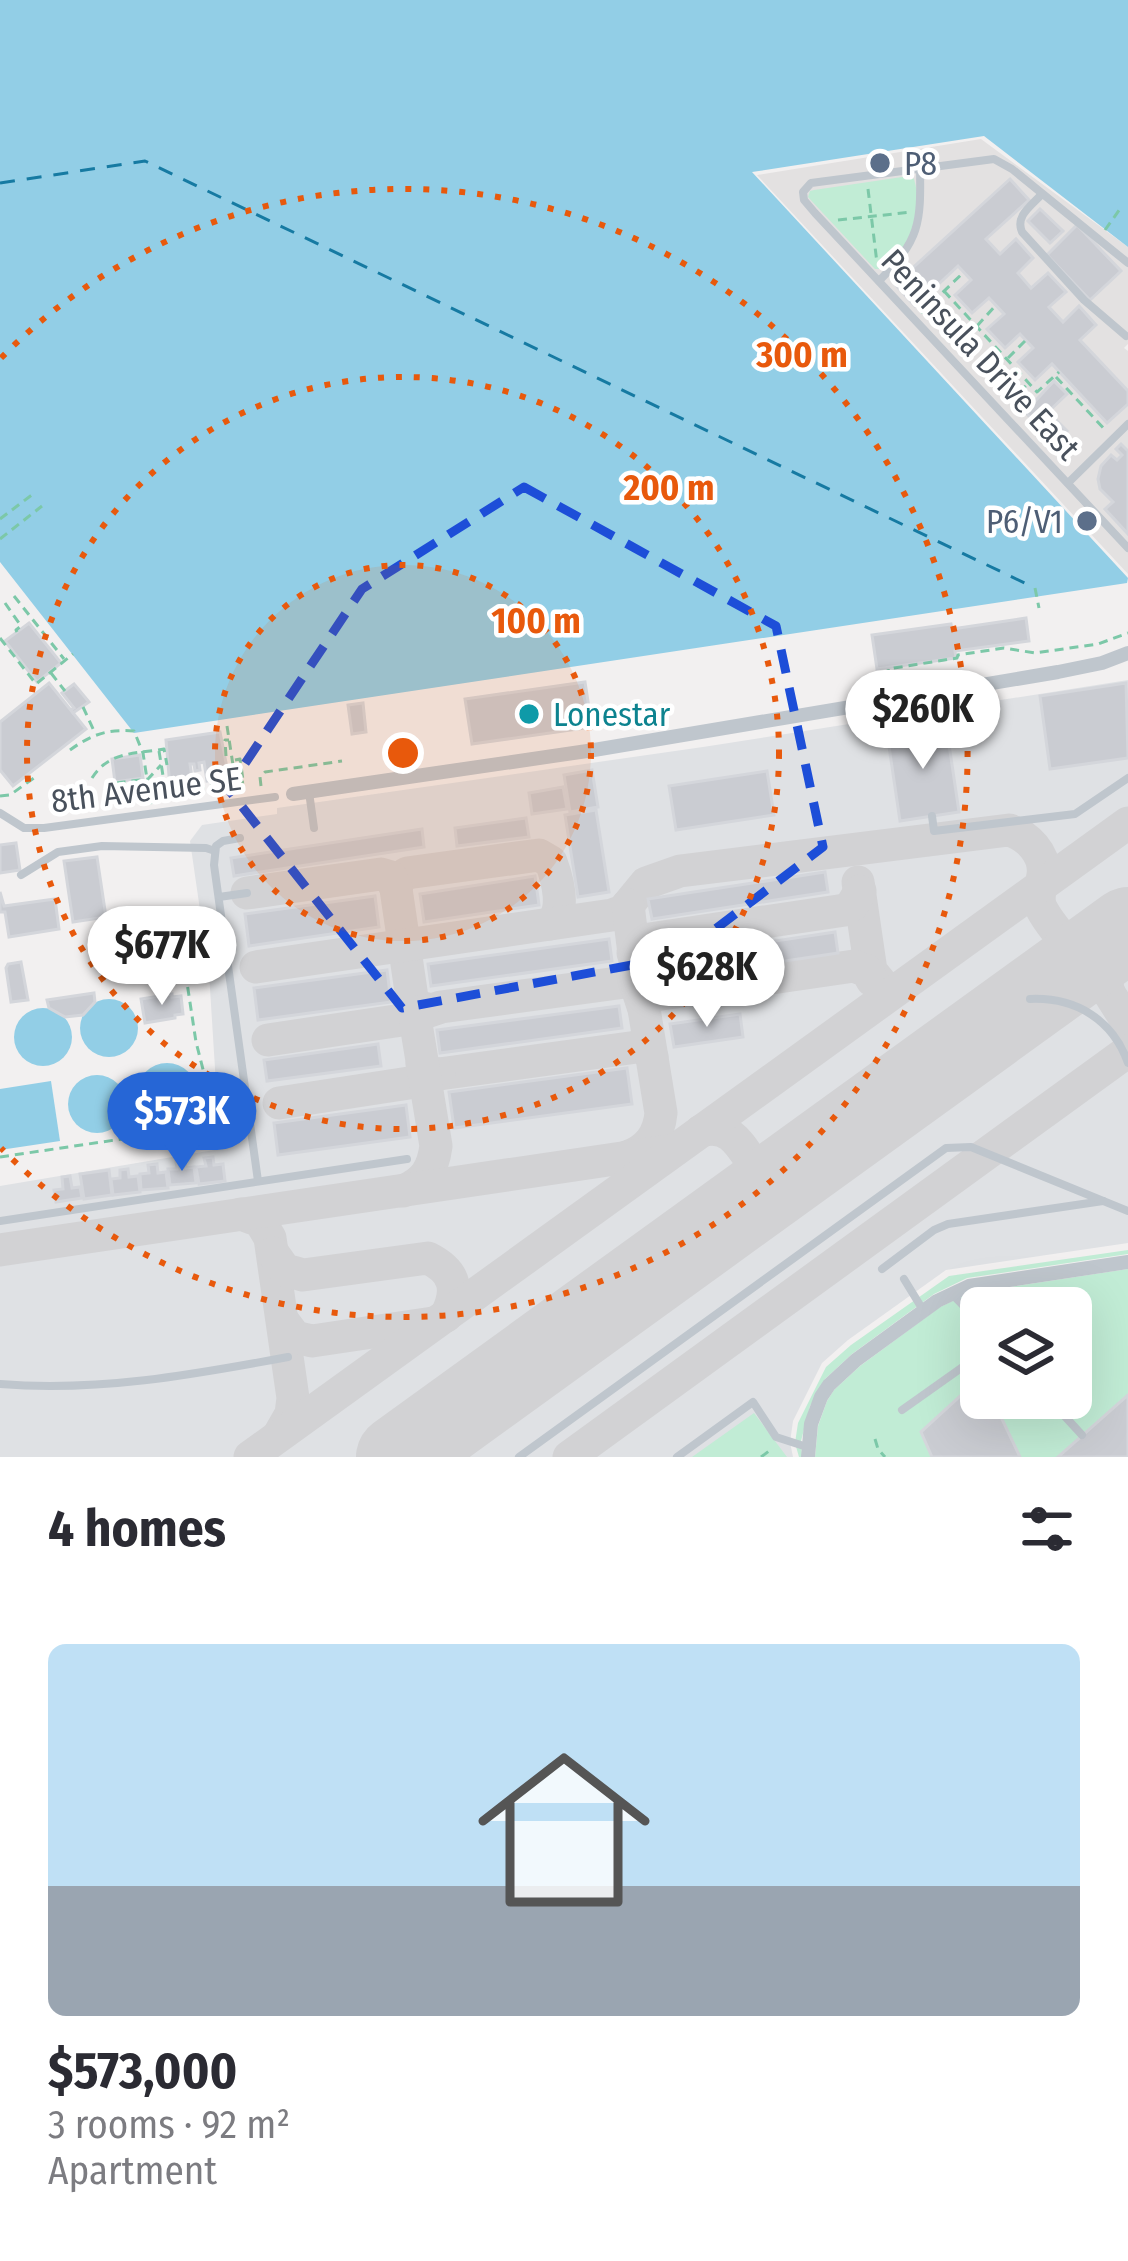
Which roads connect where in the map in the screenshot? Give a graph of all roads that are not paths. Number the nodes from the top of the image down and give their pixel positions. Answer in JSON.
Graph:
{"nodes":[{"id":1,"x":920,"y":167,"type":"junction"},
{"id":2,"x":1042,"y":194,"type":"junction"},
{"id":3,"x":1128,"y":263,"type":"edge"},
{"id":4,"x":879,"y":281,"type":"junction"},
{"id":5,"x":1127,"y":336,"type":"edge"},
{"id":6,"x":1128,"y":424,"type":"edge"},
{"id":7,"x":1068,"y":483,"type":"junction"},
{"id":8,"x":1128,"y":548,"type":"edge"},
{"id":9,"x":1128,"y":653,"type":"edge"},
{"id":10,"x":1128,"y":778,"type":"edge"},
{"id":11,"x":272,"y":793,"type":"road end"},
{"id":12,"x":301,"y":793,"type":"joint"},
{"id":13,"x":0,"y":813,"type":"edge"},
{"id":14,"x":932,"y":816,"type":"dead end"},
{"id":15,"x":314,"y":828,"type":"dead end"},
{"id":16,"x":240,"y":838,"type":"dead end"},
{"id":17,"x":215,"y":851,"type":"junction"},
{"id":18,"x":21,"y":875,"type":"dead end"},
{"id":19,"x":248,"y":893,"type":"dead end"},
{"id":20,"x":219,"y":897,"type":"junction"},
{"id":21,"x":1030,"y":999,"type":"dead end"},
{"id":22,"x":1128,"y":1063,"type":"edge"},
{"id":23,"x":407,"y":1159,"type":"dead end"},
{"id":24,"x":259,"y":1181,"type":"junction"},
{"id":25,"x":1105,"y":1201,"type":"junction"},
{"id":26,"x":1128,"y":1210,"type":"edge"},
{"id":27,"x":0,"y":1221,"type":"edge"},
{"id":28,"x":1128,"y":1262,"type":"edge"},
{"id":29,"x":883,"y":1269,"type":"dead end"},
{"id":30,"x":904,"y":1279,"type":"dead end"},
{"id":31,"x":951,"y":1292,"type":"junction"},
{"id":32,"x":960,"y":1302,"type":"edge"},
{"id":33,"x":923,"y":1310,"type":"junction"},
{"id":34,"x":288,"y":1357,"type":"dead end"},
{"id":35,"x":960,"y":1369,"type":"edge"},
{"id":36,"x":0,"y":1384,"type":"edge"},
{"id":37,"x":902,"y":1410,"type":"dead end"},
{"id":38,"x":1067,"y":1419,"type":"edge"},
{"id":39,"x":1082,"y":1435,"type":"dead end"},
{"id":40,"x":808,"y":1452,"type":"edge"},
{"id":41,"x":519,"y":1457,"type":"edge"},
{"id":42,"x":677,"y":1457,"type":"edge"}],
"edges":[{"from":1,"to":2,"type":"lane"},
{"from":1,"to":4,"type":"lane"},
{"from":1,"to":4,"type":"lane","name":"Peninsula Drive East"},
{"from":2,"to":3,"type":"lane"},
{"from":2,"to":5,"type":"lane"},
{"from":4,"to":7,"type":"lane","name":"Peninsula Drive East"},
{"from":6,"to":7,"type":"lane"},
{"from":7,"to":8,"type":"lane","name":"Peninsula Drive East"},
{"from":9,"to":12,"type":"street"},
{"from":10,"to":14,"type":"lane"},
{"from":11,"to":13,"type":"lane","name":"8th Avenue SE"},
{"from":12,"to":15,"type":"lane"},
{"from":16,"to":17,"type":"lane"},
{"from":17,"to":18,"type":"lane"},
{"from":17,"to":20,"type":"lane"},
{"from":19,"to":20,"type":"lane"},
{"from":20,"to":24,"type":"lane"},
{"from":21,"to":22,"type":"lane"},
{"from":23,"to":24,"type":"lane"},
{"from":24,"to":27,"type":"lane"},
{"from":25,"to":26,"type":"lane"},
{"from":25,"to":29,"type":"lane"},
{"from":25,"to":41,"type":"lane"},
{"from":28,"to":31,"type":"street"},
{"from":30,"to":33,"type":"lane"},
{"from":31,"to":32,"type":"lane"},
{"from":31,"to":33,"type":"street"},
{"from":33,"to":40,"type":"street"},
{"from":34,"to":36,"type":"lane"},
{"from":35,"to":37,"type":"lane"},
{"from":38,"to":39,"type":"lane"},
{"from":40,"to":42,"type":"lane"}]}
